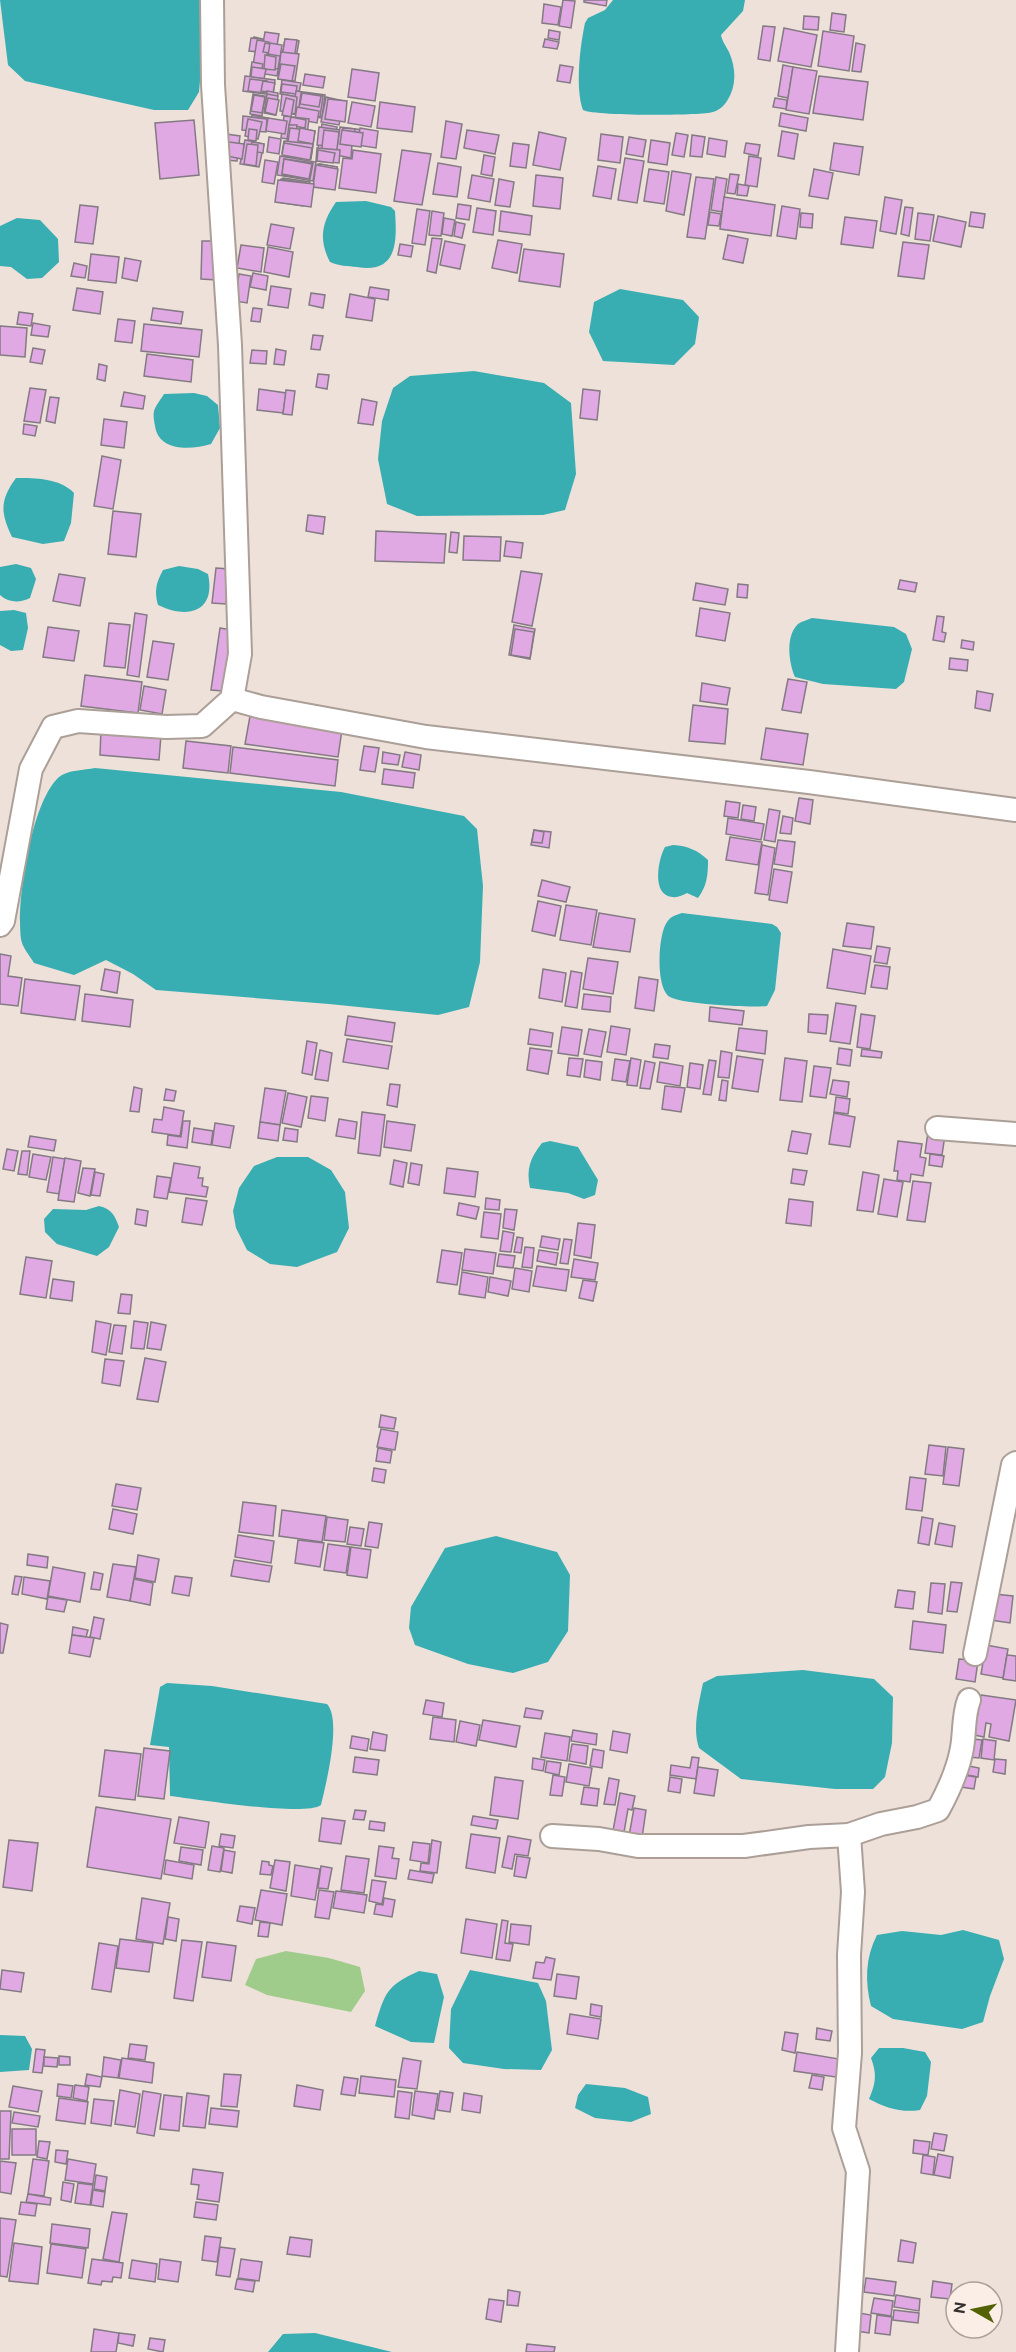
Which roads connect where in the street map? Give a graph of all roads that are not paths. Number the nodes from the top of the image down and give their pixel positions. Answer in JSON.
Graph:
{"nodes":[{"id":1,"x":212,"y":0,"type":"edge"},
{"id":2,"x":232,"y":699,"type":"junction"},
{"id":3,"x":1016,"y":810,"type":"edge"},
{"id":4,"x":0,"y":925,"type":"edge"},
{"id":5,"x":937,"y":1128,"type":"dead end"},
{"id":6,"x":1016,"y":1134,"type":"edge"},
{"id":7,"x":1016,"y":1462,"type":"edge"},
{"id":8,"x":975,"y":1654,"type":"dead end"},
{"id":9,"x":969,"y":1700,"type":"dead end"},
{"id":10,"x":849,"y":1835,"type":"junction"},
{"id":11,"x":552,"y":1836,"type":"dead end"},
{"id":12,"x":847,"y":2352,"type":"edge"}],
"edges":[{"from":1,"to":2,"type":"street"},
{"from":2,"to":3,"type":"street"},
{"from":2,"to":4,"type":"street"},
{"from":5,"to":6,"type":"street"},
{"from":7,"to":8,"type":"street"},
{"from":9,"to":10,"type":"street"},
{"from":10,"to":11,"type":"street"},
{"from":10,"to":12,"type":"street"}]}
